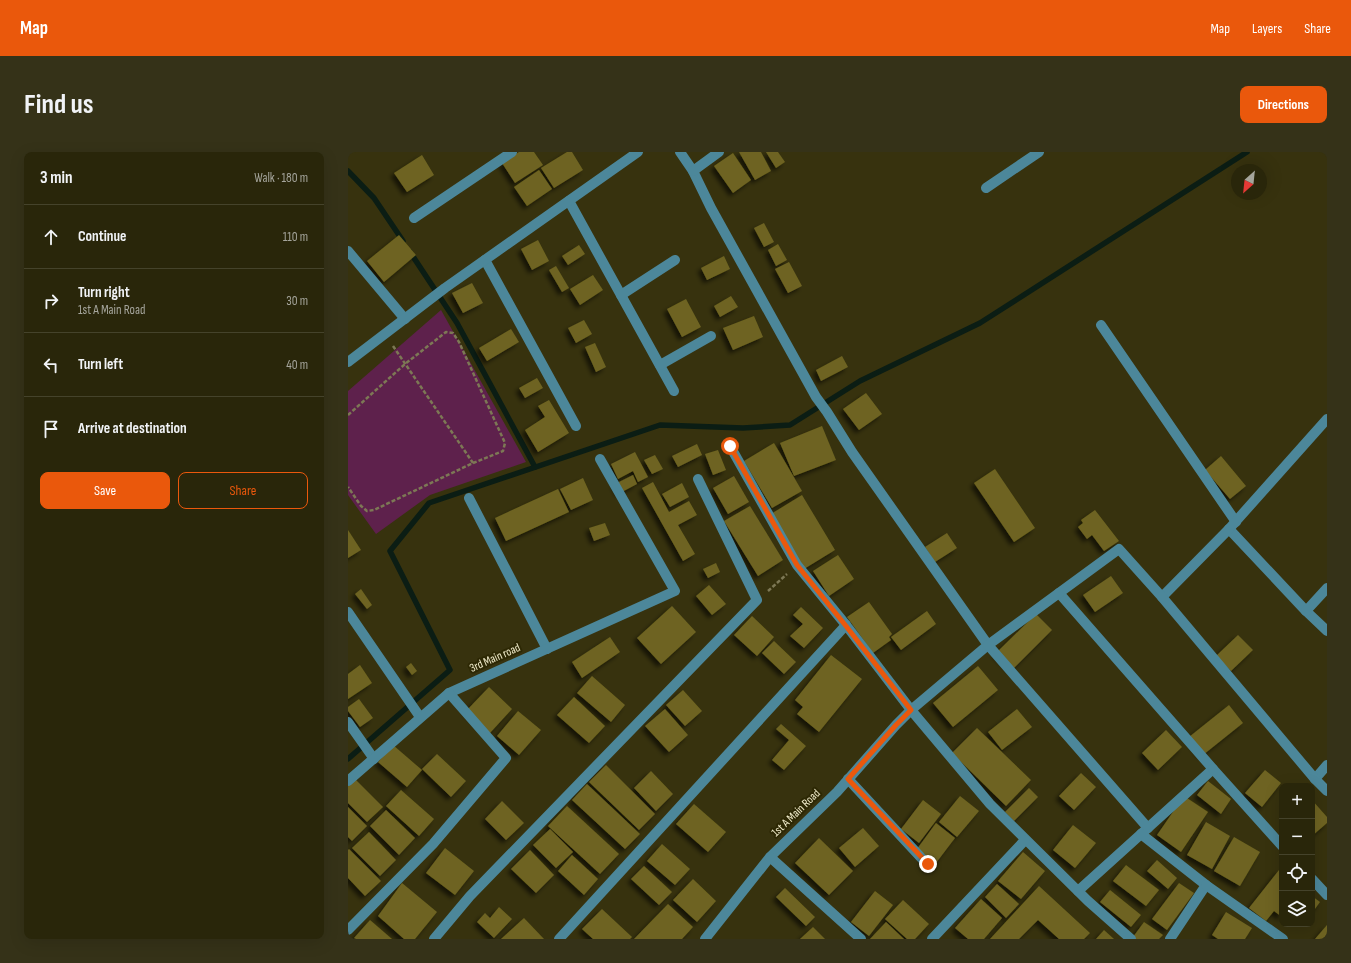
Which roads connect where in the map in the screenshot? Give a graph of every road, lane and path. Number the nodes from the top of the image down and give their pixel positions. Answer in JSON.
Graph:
{"nodes":[{"id":1,"x":512,"y":152,"type":"edge"},
{"id":2,"x":638,"y":152,"type":"edge"},
{"id":3,"x":680,"y":152,"type":"edge"},
{"id":4,"x":719,"y":152,"type":"edge"},
{"id":5,"x":1039,"y":152,"type":"edge"},
{"id":6,"x":693,"y":171,"type":"junction"},
{"id":7,"x":986,"y":188,"type":"dead end"},
{"id":8,"x":569,"y":201,"type":"junction"},
{"id":9,"x":414,"y":218,"type":"dead end"},
{"id":10,"x":348,"y":252,"type":"edge"},
{"id":11,"x":485,"y":260,"type":"junction"},
{"id":12,"x":675,"y":260,"type":"dead end"},
{"id":13,"x":621,"y":295,"type":"junction"},
{"id":14,"x":405,"y":319,"type":"junction"},
{"id":15,"x":1102,"y":326,"type":"dead end"},
{"id":16,"x":385,"y":334,"type":"junction"},
{"id":17,"x":711,"y":336,"type":"dead end"},
{"id":18,"x":348,"y":362,"type":"edge"},
{"id":19,"x":405,"y":364,"type":"junction"},
{"id":20,"x":660,"y":366,"type":"junction"},
{"id":21,"x":674,"y":391,"type":"dead end"},
{"id":22,"x":348,"y":415,"type":"edge"},
{"id":23,"x":1327,"y":419,"type":"edge"},
{"id":24,"x":576,"y":426,"type":"dead end"},
{"id":25,"x":730,"y":446,"type":"dead end"},
{"id":26,"x":600,"y":459,"type":"dead end"},
{"id":27,"x":473,"y":464,"type":"junction"},
{"id":28,"x":698,"y":478,"type":"dead end"},
{"id":29,"x":348,"y":487,"type":"edge"},
{"id":30,"x":469,"y":498,"type":"dead end"},
{"id":31,"x":1232,"y":525,"type":"junction"},
{"id":32,"x":797,"y":565,"type":"junction"},
{"id":33,"x":1327,"y":588,"type":"edge"},
{"id":34,"x":1059,"y":593,"type":"junction"},
{"id":35,"x":1162,"y":597,"type":"junction"},
{"id":36,"x":757,"y":600,"type":"junction"},
{"id":37,"x":348,"y":612,"type":"edge"},
{"id":38,"x":1306,"y":612,"type":"junction"},
{"id":39,"x":846,"y":626,"type":"junction"},
{"id":40,"x":1327,"y":631,"type":"edge"},
{"id":41,"x":988,"y":645,"type":"junction"},
{"id":42,"x":547,"y":649,"type":"junction"},
{"id":43,"x":448,"y":693,"type":"junction"},
{"id":44,"x":911,"y":710,"type":"junction"},
{"id":45,"x":420,"y":717,"type":"junction"},
{"id":46,"x":348,"y":722,"type":"edge"},
{"id":47,"x":374,"y":759,"type":"junction"},
{"id":48,"x":1327,"y":765,"type":"edge"},
{"id":49,"x":1213,"y":769,"type":"junction"},
{"id":50,"x":848,"y":779,"type":"junction"},
{"id":51,"x":1315,"y":779,"type":"junction"},
{"id":52,"x":348,"y":782,"type":"edge"},
{"id":53,"x":1327,"y":791,"type":"edge"},
{"id":54,"x":1144,"y":831,"type":"junction"},
{"id":55,"x":1025,"y":840,"type":"junction"},
{"id":56,"x":1279,"y":843,"type":"edge"},
{"id":57,"x":770,"y":857,"type":"junction"},
{"id":58,"x":928,"y":864,"type":"dead end"},
{"id":59,"x":1315,"y":882,"type":"edge"},
{"id":60,"x":1206,"y":885,"type":"junction"},
{"id":61,"x":1078,"y":891,"type":"junction"},
{"id":62,"x":1327,"y":895,"type":"edge"},
{"id":63,"x":348,"y":930,"type":"edge"},
{"id":64,"x":434,"y":939,"type":"edge"},
{"id":65,"x":559,"y":939,"type":"edge"},
{"id":66,"x":705,"y":939,"type":"edge"},
{"id":67,"x":861,"y":939,"type":"edge"},
{"id":68,"x":932,"y":939,"type":"edge"},
{"id":69,"x":1130,"y":939,"type":"edge"},
{"id":70,"x":1170,"y":939,"type":"edge"},
{"id":71,"x":1283,"y":939,"type":"edge"}],
"edges":[{"from":1,"to":9,"type":"street"},
{"from":2,"to":8,"type":"street"},
{"from":3,"to":6,"type":"street"},
{"from":4,"to":6,"type":"street"},
{"from":5,"to":7,"type":"street"},
{"from":6,"to":41,"type":"street"},
{"from":8,"to":11,"type":"street"},
{"from":8,"to":13,"type":"street"},
{"from":10,"to":14,"type":"street"},
{"from":11,"to":14,"type":"street"},
{"from":11,"to":24,"type":"street"},
{"from":12,"to":13,"type":"street"},
{"from":13,"to":20,"type":"street"},
{"from":14,"to":16,"type":"street"},
{"from":15,"to":31,"type":"street"},
{"from":16,"to":18,"type":"street"},
{"from":16,"to":19,"type":"path"},
{"from":17,"to":20,"type":"street"},
{"from":19,"to":22,"type":"path"},
{"from":19,"to":27,"type":"path"},
{"from":19,"to":27,"type":"path"},
{"from":20,"to":21,"type":"street"},
{"from":23,"to":31,"type":"street"},
{"from":25,"to":32,"type":"street"},
{"from":26,"to":42,"type":"street","name":"3rd Main road"},
{"from":27,"to":29,"type":"path"},
{"from":28,"to":36,"type":"street"},
{"from":30,"to":42,"type":"street"},
{"from":31,"to":35,"type":"street"},
{"from":31,"to":38,"type":"street"},
{"from":32,"to":36,"type":"path"},
{"from":32,"to":39,"type":"street"},
{"from":33,"to":38,"type":"street"},
{"from":34,"to":35,"type":"street","name":"1st A Main Road"},
{"from":34,"to":41,"type":"street","name":"1st A Main Road"},
{"from":34,"to":49,"type":"street"},
{"from":35,"to":51,"type":"street"},
{"from":36,"to":64,"type":"street"},
{"from":37,"to":45,"type":"street"},
{"from":38,"to":40,"type":"street"},
{"from":39,"to":44,"type":"street"},
{"from":39,"to":65,"type":"street"},
{"from":41,"to":44,"type":"street","name":"1st A Main Road"},
{"from":41,"to":54,"type":"street"},
{"from":42,"to":43,"type":"street","name":"3rd Main road"},
{"from":43,"to":45,"type":"street","name":"3rd Main road"},
{"from":43,"to":63,"type":"street"},
{"from":44,"to":50,"type":"street","name":"1st A Main Road"},
{"from":44,"to":55,"type":"street"},
{"from":45,"to":47,"type":"street","name":"3rd Main road"},
{"from":46,"to":47,"type":"street"},
{"from":47,"to":52,"type":"street","name":"3rd Main road"},
{"from":48,"to":51,"type":"street"},
{"from":49,"to":54,"type":"street"},
{"from":49,"to":56,"type":"street"},
{"from":50,"to":57,"type":"street","name":"1st A Main Road"},
{"from":50,"to":58,"type":"street"},
{"from":51,"to":53,"type":"street"},
{"from":54,"to":60,"type":"street"},
{"from":54,"to":61,"type":"street"},
{"from":55,"to":61,"type":"street"},
{"from":55,"to":68,"type":"street"},
{"from":57,"to":66,"type":"street","name":"1st A Main Road"},
{"from":57,"to":67,"type":"street"},
{"from":59,"to":62,"type":"street"},
{"from":60,"to":70,"type":"street"},
{"from":60,"to":71,"type":"street"},
{"from":61,"to":69,"type":"street"}]}
